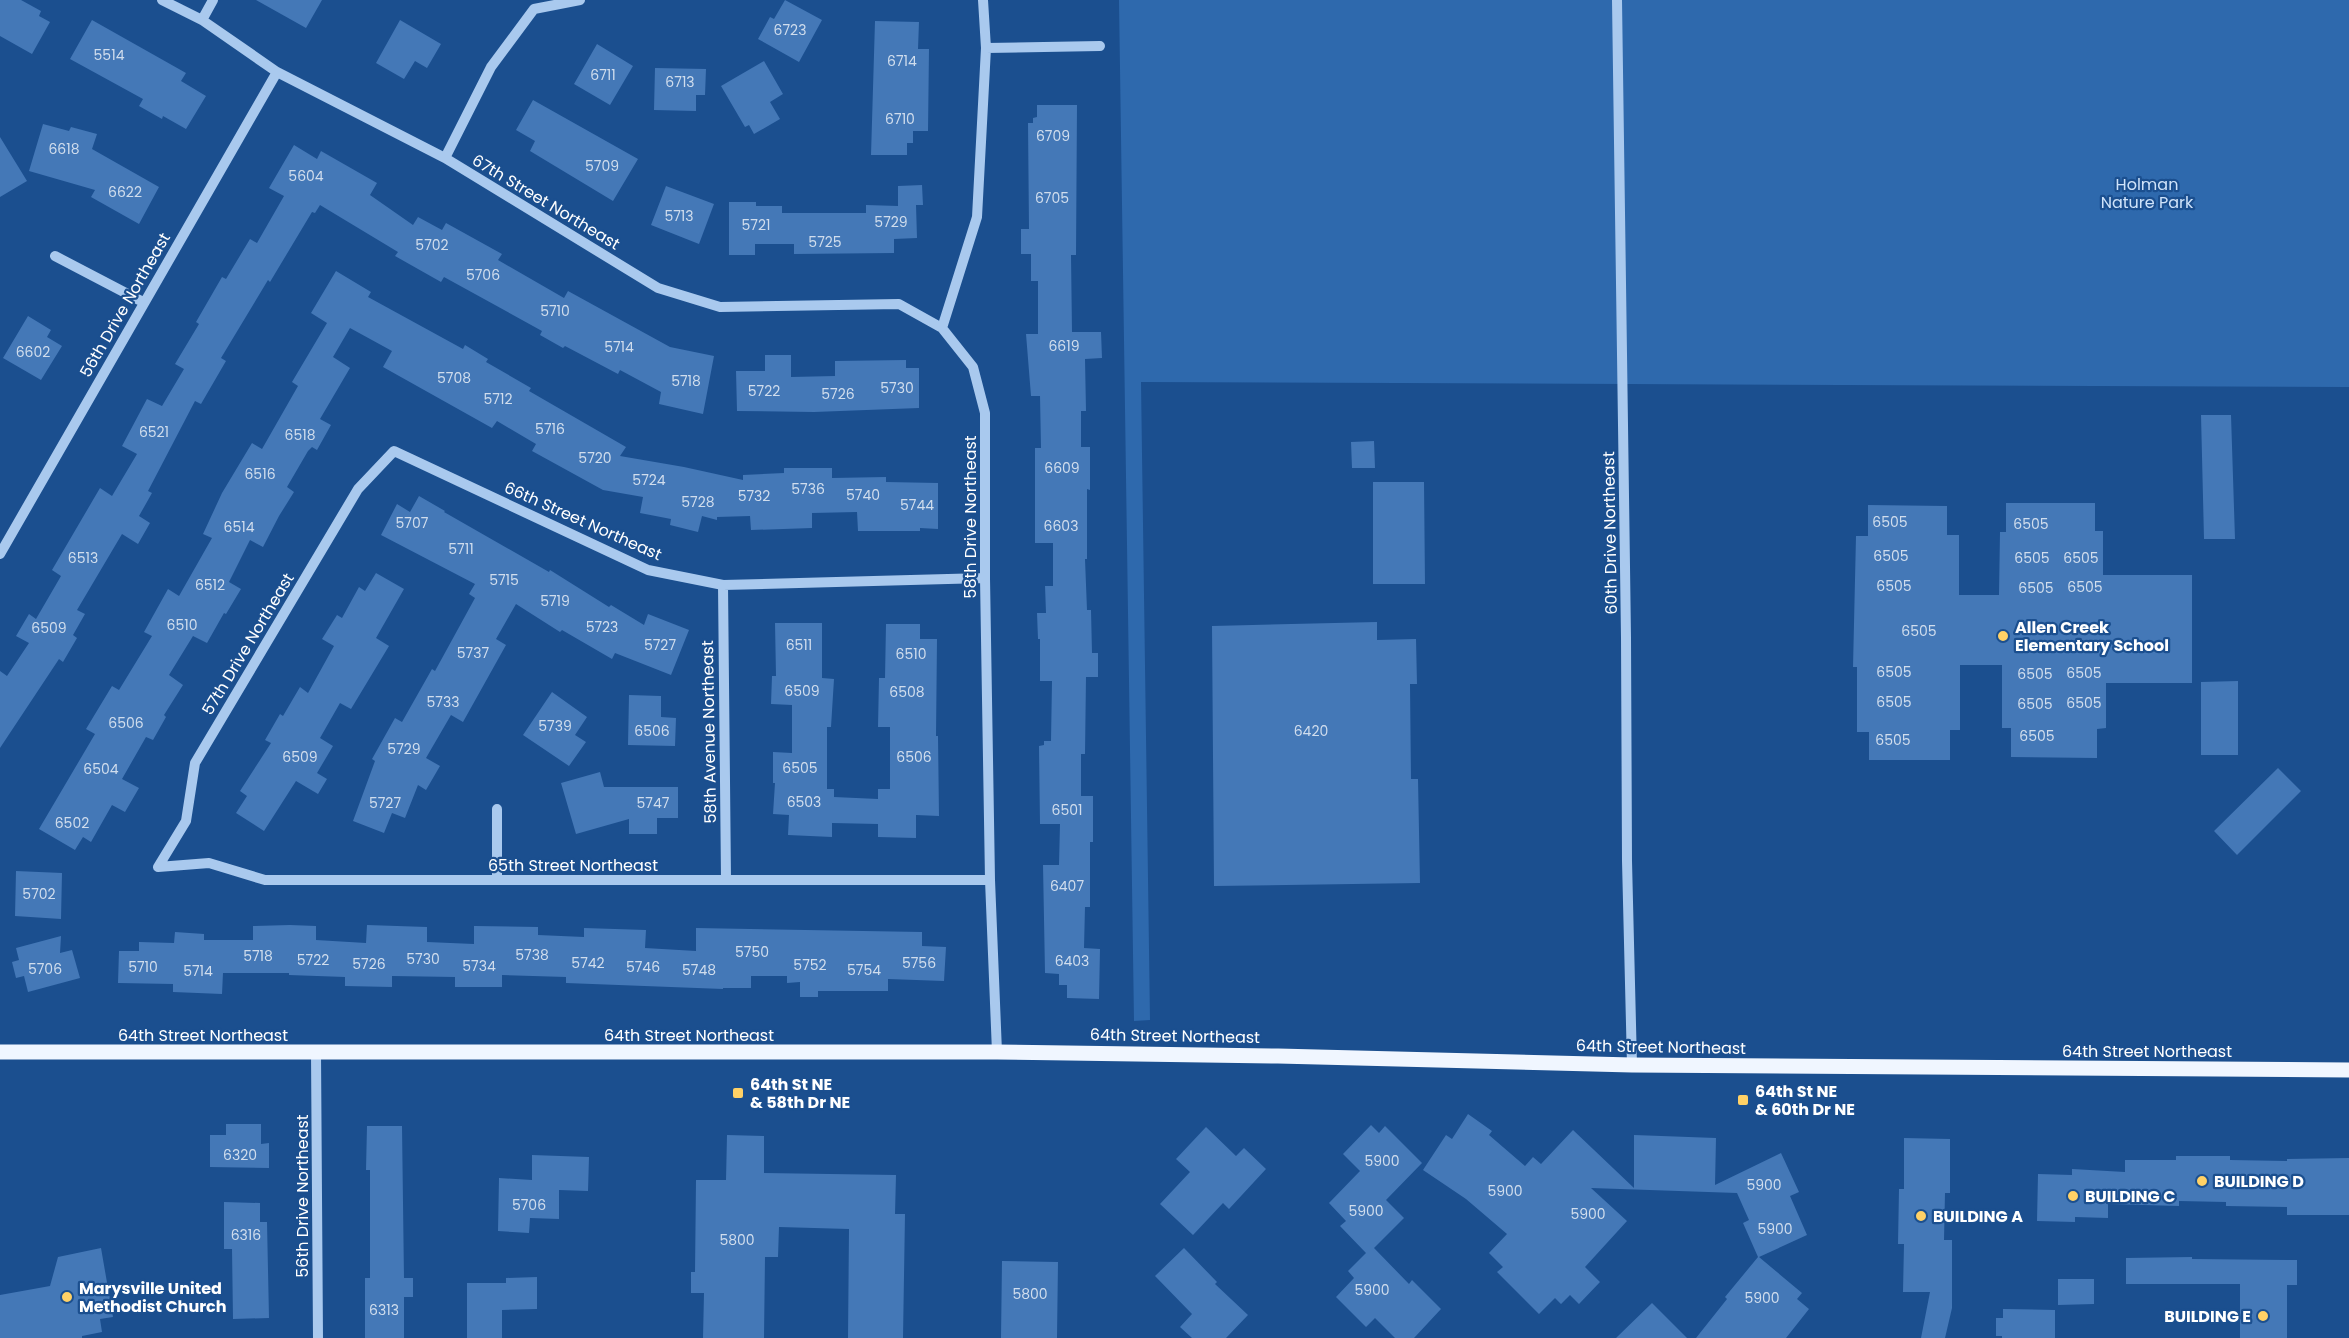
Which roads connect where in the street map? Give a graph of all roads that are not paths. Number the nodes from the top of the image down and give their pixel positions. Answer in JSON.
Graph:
{"nodes":[{"id":1,"x":162,"y":0,"type":"edge"},
{"id":2,"x":213,"y":0,"type":"edge"},
{"id":3,"x":580,"y":0,"type":"edge"},
{"id":4,"x":983,"y":0,"type":"edge"},
{"id":5,"x":1617,"y":0,"type":"edge"},
{"id":6,"x":202,"y":20,"type":"junction"},
{"id":7,"x":1100,"y":46,"type":"dead end"},
{"id":8,"x":986,"y":48,"type":"junction"},
{"id":9,"x":277,"y":72,"type":"junction"},
{"id":10,"x":445,"y":158,"type":"junction"},
{"id":11,"x":55,"y":256,"type":"dead end"},
{"id":12,"x":143,"y":302,"type":"junction"},
{"id":13,"x":942,"y":328,"type":"junction"},
{"id":14,"x":394,"y":451,"type":"joint"},
{"id":15,"x":0,"y":554,"type":"edge"},
{"id":16,"x":985,"y":578,"type":"junction"},
{"id":17,"x":723,"y":585,"type":"junction"},
{"id":18,"x":497,"y":808,"type":"dead end"},
{"id":19,"x":158,"y":867,"type":"joint"},
{"id":20,"x":726,"y":879,"type":"junction"},
{"id":21,"x":497,"y":880,"type":"junction"},
{"id":22,"x":990,"y":880,"type":"junction"},
{"id":23,"x":0,"y":1052,"type":"edge"},
{"id":24,"x":997,"y":1052,"type":"junction"},
{"id":25,"x":316,"y":1053,"type":"junction"},
{"id":26,"x":1632,"y":1065,"type":"junction"},
{"id":27,"x":2349,"y":1070,"type":"edge"},
{"id":28,"x":318,"y":1338,"type":"edge"}],
"edges":[{"from":1,"to":6,"type":"street","name":"67th Street Northeast"},
{"from":2,"to":6,"type":"street"},
{"from":3,"to":10,"type":"street"},
{"from":4,"to":8,"type":"street"},
{"from":5,"to":26,"type":"street","name":"60th Drive Northeast"},
{"from":6,"to":9,"type":"street","name":"67th Street Northeast"},
{"from":7,"to":8,"type":"street"},
{"from":8,"to":13,"type":"street"},
{"from":9,"to":10,"type":"street","name":"67th Street Northeast"},
{"from":9,"to":12,"type":"street","name":"56th Drive Northeast"},
{"from":10,"to":13,"type":"street","name":"67th Street Northeast"},
{"from":11,"to":12,"type":"street"},
{"from":12,"to":15,"type":"street","name":"56th Drive Northeast"},
{"from":13,"to":16,"type":"street","name":"58th Drive Northeast"},
{"from":14,"to":17,"type":"street","name":"66th Street Northeast"},
{"from":14,"to":19,"type":"street","name":"57th Drive Northeast"},
{"from":16,"to":17,"type":"street","name":"66th Street Northeast"},
{"from":16,"to":22,"type":"street","name":"58th Drive Northeast"},
{"from":17,"to":20,"type":"street","name":"58th Avenue Northeast"},
{"from":18,"to":21,"type":"street"},
{"from":19,"to":21,"type":"street","name":"65th Street Northeast"},
{"from":20,"to":21,"type":"street","name":"65th Street Northeast"},
{"from":20,"to":22,"type":"street","name":"65th Street Northeast"},
{"from":22,"to":24,"type":"street","name":"58th Drive Northeast"},
{"from":23,"to":25,"type":"main road","name":"64th Street Northeast"},
{"from":24,"to":25,"type":"main road","name":"64th Street Northeast"},
{"from":24,"to":26,"type":"main road","name":"64th Street Northeast"},
{"from":25,"to":28,"type":"street","name":"56th Drive Northeast"},
{"from":26,"to":27,"type":"main road","name":"64th Street Northeast"}]}
